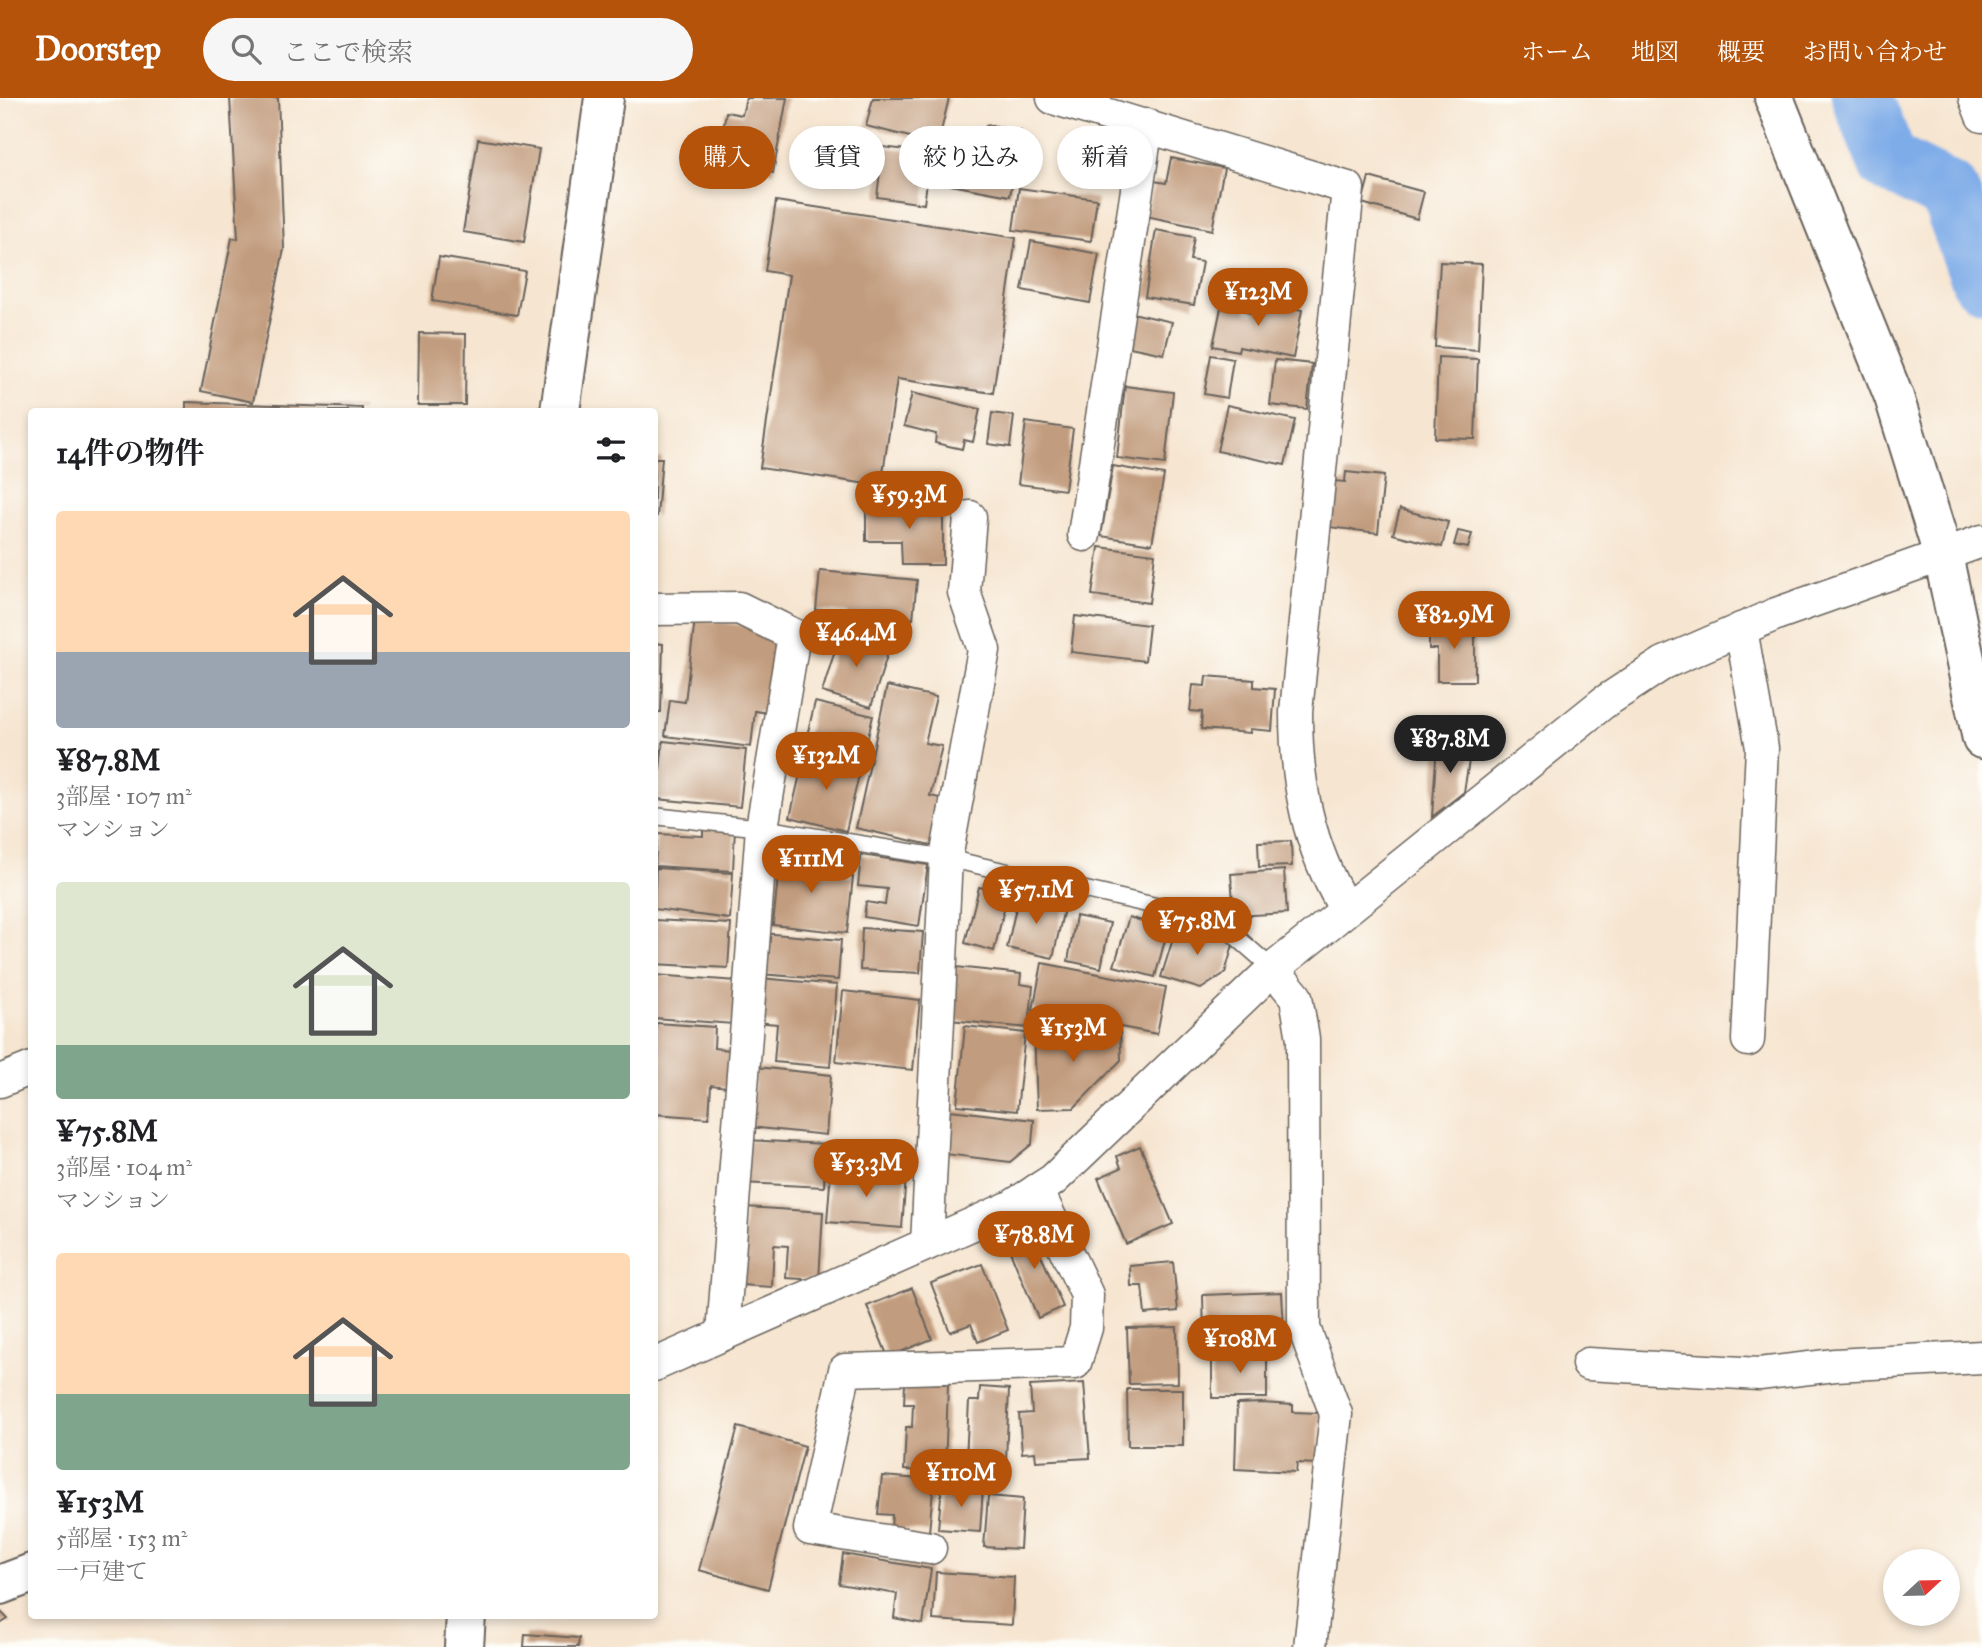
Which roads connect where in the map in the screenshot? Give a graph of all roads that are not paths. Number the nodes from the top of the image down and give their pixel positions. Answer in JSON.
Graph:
{"nodes":[{"id":1,"x":604,"y":98,"type":"edge"},
{"id":2,"x":1053,"y":98,"type":"edge"},
{"id":3,"x":1774,"y":98,"type":"edge"},
{"id":4,"x":1975,"y":98,"type":"edge"},
{"id":5,"x":1982,"y":116,"type":"edge"},
{"id":6,"x":1147,"y":125,"type":"junction"},
{"id":7,"x":560,"y":408,"type":"edge"},
{"id":8,"x":970,"y":517,"type":"dead end"},
{"id":9,"x":1084,"y":535,"type":"dead end"},
{"id":10,"x":1981,"y":541,"type":"edge"},
{"id":11,"x":1943,"y":555,"type":"junction"},
{"id":12,"x":658,"y":609,"type":"edge"},
{"id":13,"x":1741,"y":629,"type":"junction"},
{"id":14,"x":1982,"y":739,"type":"edge"},
{"id":15,"x":658,"y":816,"type":"edge"},
{"id":16,"x":761,"y":828,"type":"junction"},
{"id":17,"x":946,"y":858,"type":"junction"},
{"id":18,"x":1345,"y":908,"type":"junction"},
{"id":19,"x":1273,"y":969,"type":"junction"},
{"id":20,"x":1748,"y":1040,"type":"dead end"},
{"id":21,"x":28,"y":1070,"type":"edge"},
{"id":22,"x":0,"y":1081,"type":"edge"},
{"id":23,"x":1037,"y":1190,"type":"junction"},
{"id":24,"x":927,"y":1244,"type":"junction"},
{"id":25,"x":723,"y":1333,"type":"junction"},
{"id":26,"x":1982,"y":1357,"type":"edge"},
{"id":27,"x":658,"y":1363,"type":"edge"},
{"id":28,"x":1588,"y":1364,"type":"dead end"},
{"id":29,"x":930,"y":1548,"type":"dead end"},
{"id":30,"x":28,"y":1574,"type":"edge"},
{"id":31,"x":0,"y":1585,"type":"edge"},
{"id":32,"x":466,"y":1619,"type":"edge"},
{"id":33,"x":464,"y":1647,"type":"edge"},
{"id":34,"x":1310,"y":1647,"type":"edge"}],
"edges":[{"from":1,"to":7,"type":"street"},
{"from":2,"to":6,"type":"street"},
{"from":3,"to":11,"type":"street"},
{"from":4,"to":5,"type":"street"},
{"from":6,"to":9,"type":"street"},
{"from":6,"to":18,"type":"street"},
{"from":8,"to":17,"type":"street"},
{"from":10,"to":11,"type":"street"},
{"from":11,"to":13,"type":"street"},
{"from":11,"to":14,"type":"street"},
{"from":12,"to":16,"type":"street"},
{"from":13,"to":18,"type":"street"},
{"from":13,"to":20,"type":"street"},
{"from":15,"to":16,"type":"lane"},
{"from":16,"to":17,"type":"lane"},
{"from":16,"to":25,"type":"street"},
{"from":17,"to":19,"type":"lane"},
{"from":17,"to":24,"type":"street"},
{"from":18,"to":19,"type":"street"},
{"from":19,"to":23,"type":"street"},
{"from":19,"to":34,"type":"street"},
{"from":21,"to":22,"type":"street"},
{"from":23,"to":24,"type":"street"},
{"from":23,"to":29,"type":"street"},
{"from":24,"to":25,"type":"street"},
{"from":25,"to":27,"type":"street"},
{"from":26,"to":28,"type":"street"},
{"from":30,"to":31,"type":"street"},
{"from":32,"to":33,"type":"street"}]}
